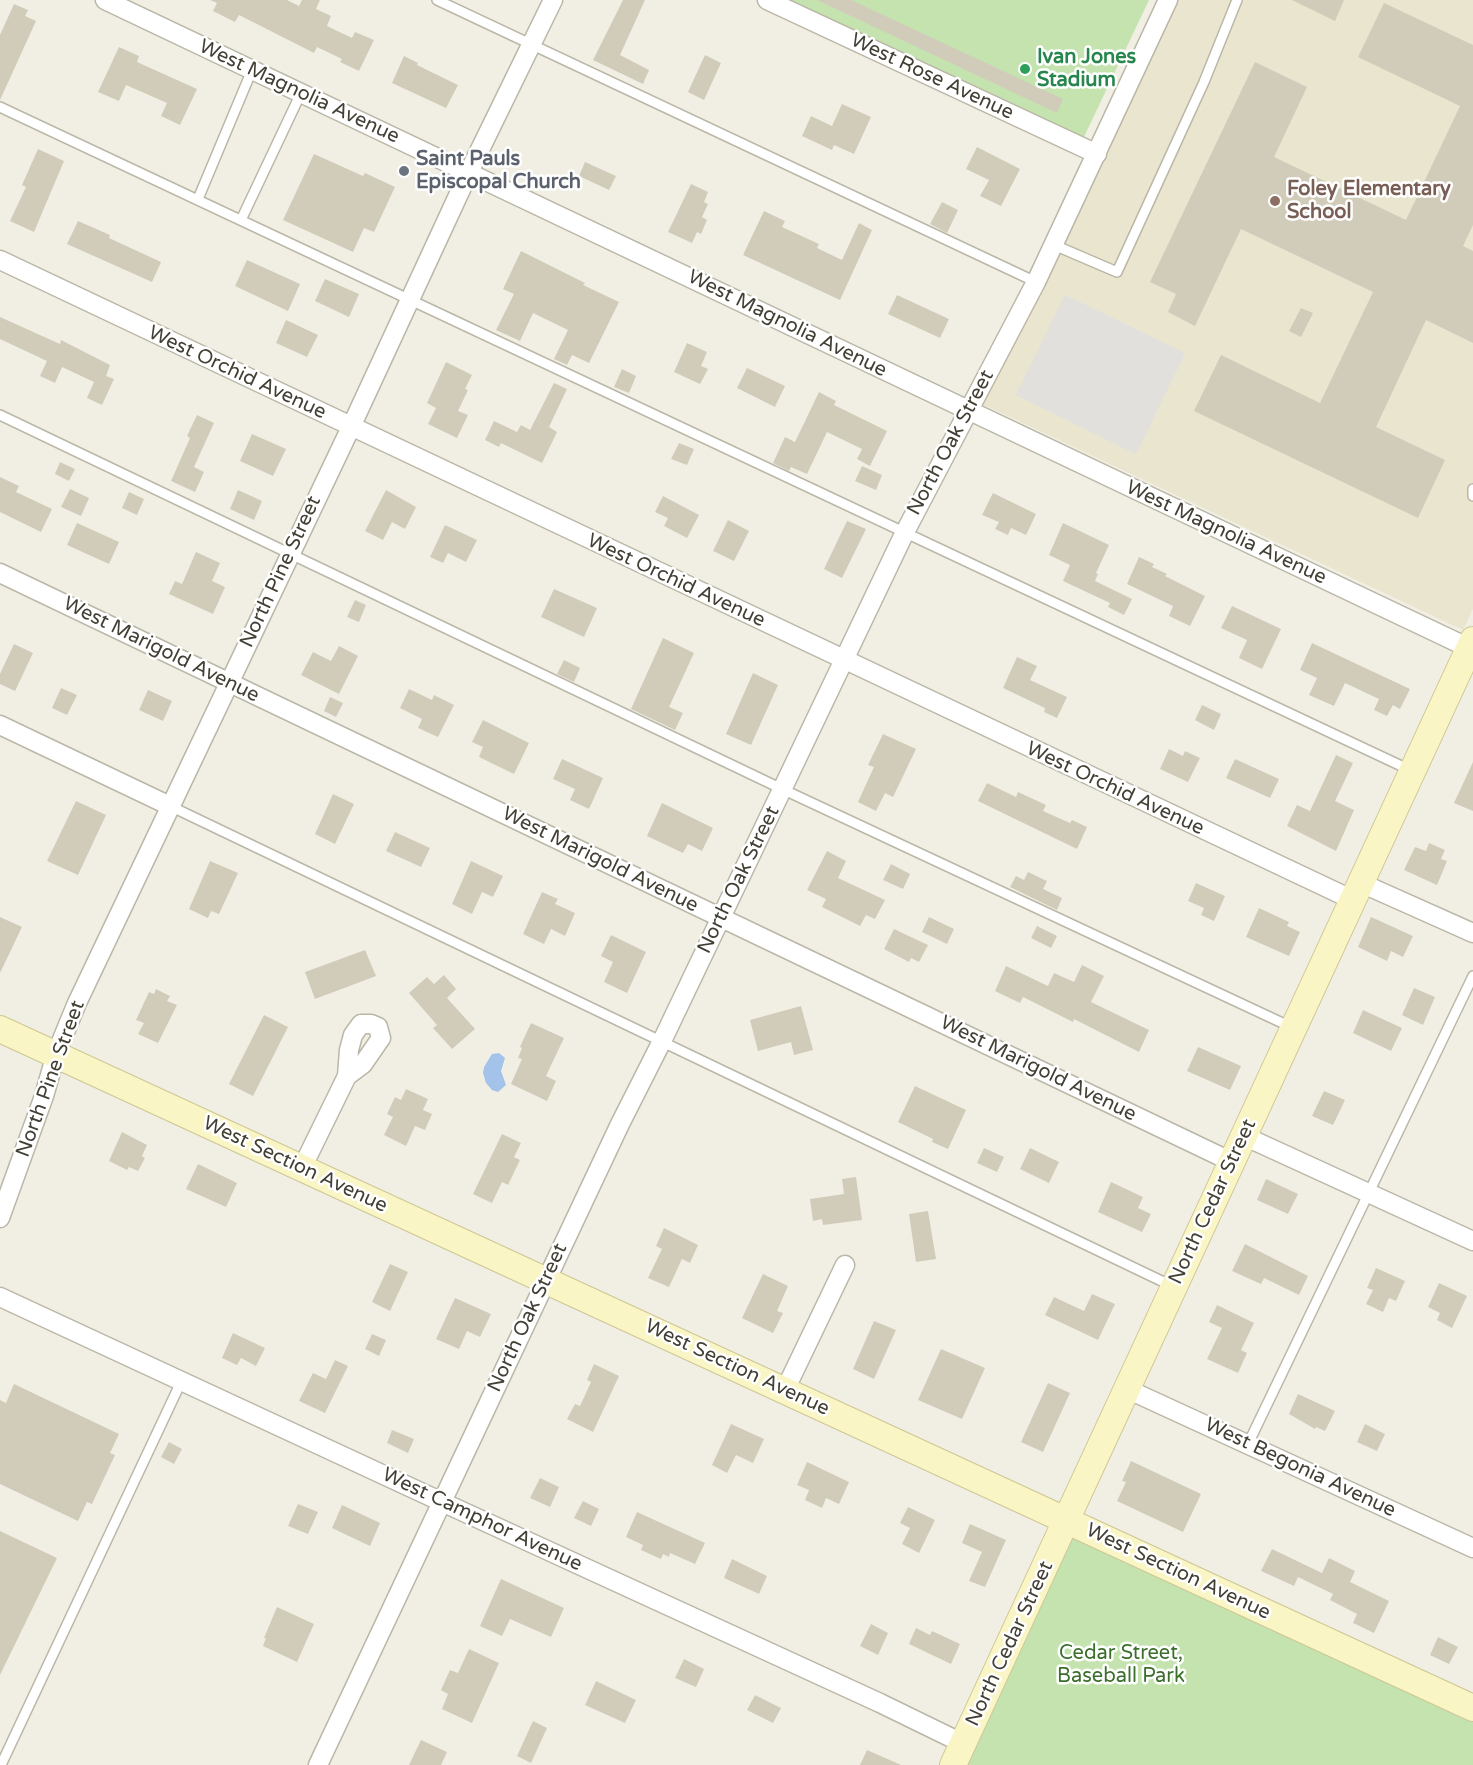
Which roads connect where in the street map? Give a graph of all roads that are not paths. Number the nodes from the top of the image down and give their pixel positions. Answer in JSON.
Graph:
{"nodes":[{"id":1,"x":105,"y":0,"type":"edge"},
{"id":2,"x":437,"y":0,"type":"edge"},
{"id":3,"x":553,"y":0,"type":"edge"},
{"id":4,"x":766,"y":0,"type":"edge"},
{"id":5,"x":1168,"y":0,"type":"edge"},
{"id":6,"x":1237,"y":0,"type":"edge"},
{"id":7,"x":532,"y":45,"type":"junction"},
{"id":8,"x":252,"y":70,"type":"junction"},
{"id":9,"x":301,"y":93,"type":"junction"},
{"id":10,"x":0,"y":107,"type":"edge"},
{"id":11,"x":1097,"y":154,"type":"junction"},
{"id":12,"x":469,"y":172,"type":"junction"},
{"id":13,"x":198,"y":200,"type":"junction"},
{"id":14,"x":241,"y":219,"type":"junction"},
{"id":15,"x":1054,"y":245,"type":"junction"},
{"id":16,"x":0,"y":260,"type":"edge"},
{"id":17,"x":1036,"y":282,"type":"junction"},
{"id":18,"x":409,"y":298,"type":"junction"},
{"id":19,"x":969,"y":411,"type":"junction"},
{"id":20,"x":0,"y":415,"type":"edge"},
{"id":21,"x":351,"y":427,"type":"junction"},
{"id":22,"x":1473,"y":489,"type":"edge"},
{"id":23,"x":1473,"y":496,"type":"edge"},
{"id":24,"x":905,"y":532,"type":"junction"},
{"id":25,"x":290,"y":553,"type":"junction"},
{"id":26,"x":0,"y":573,"type":"edge"},
{"id":27,"x":1471,"y":644,"type":"edge"},
{"id":28,"x":843,"y":661,"type":"junction"},
{"id":29,"x":229,"y":682,"type":"junction"},
{"id":30,"x":0,"y":725,"type":"edge"},
{"id":31,"x":1413,"y":771,"type":"junction"},
{"id":32,"x":782,"y":789,"type":"junction"},
{"id":33,"x":170,"y":806,"type":"junction"},
{"id":34,"x":1357,"y":892,"type":"junction"},
{"id":35,"x":721,"y":918,"type":"junction"},
{"id":36,"x":1473,"y":933,"type":"edge"},
{"id":37,"x":1473,"y":976,"type":"edge"},
{"id":38,"x":1294,"y":1028,"type":"junction"},
{"id":39,"x":0,"y":1029,"type":"edge"},
{"id":40,"x":662,"y":1041,"type":"junction"},
{"id":41,"x":56,"y":1054,"type":"junction"},
{"id":42,"x":347,"y":1076,"type":"dead end"},
{"id":43,"x":1244,"y":1136,"type":"junction"},
{"id":44,"x":1232,"y":1162,"type":"junction"},
{"id":45,"x":302,"y":1168,"type":"junction"},
{"id":46,"x":1368,"y":1192,"type":"junction"},
{"id":47,"x":0,"y":1218,"type":"edge"},
{"id":48,"x":1473,"y":1241,"type":"edge"},
{"id":49,"x":845,"y":1265,"type":"dead end"},
{"id":50,"x":546,"y":1281,"type":"junction"},
{"id":51,"x":1174,"y":1287,"type":"junction"},
{"id":52,"x":0,"y":1296,"type":"edge"},
{"id":53,"x":181,"y":1382,"type":"junction"},
{"id":54,"x":1127,"y":1389,"type":"junction"},
{"id":55,"x":785,"y":1390,"type":"junction"},
{"id":56,"x":1248,"y":1444,"type":"junction"},
{"id":57,"x":442,"y":1502,"type":"junction"},
{"id":58,"x":1067,"y":1521,"type":"junction"},
{"id":59,"x":1473,"y":1548,"type":"edge"},
{"id":60,"x":1473,"y":1708,"type":"edge"},
{"id":61,"x":4,"y":1751,"type":"edge"},
{"id":62,"x":958,"y":1754,"type":"edge"},
{"id":63,"x":1,"y":1765,"type":"edge"},
{"id":64,"x":318,"y":1765,"type":"edge"}],
"edges":[{"from":1,"to":8,"type":"street","name":"West Magnolia Avenue"},
{"from":2,"to":7,"type":"lane"},
{"from":3,"to":7,"type":"street","name":"North Pine Street"},
{"from":4,"to":11,"type":"street","name":"West Rose Avenue"},
{"from":5,"to":11,"type":"street","name":"North Oak Street"},
{"from":6,"to":15,"type":"lane"},
{"from":7,"to":12,"type":"street","name":"North Pine Street"},
{"from":7,"to":17,"type":"lane"},
{"from":8,"to":9,"type":"street","name":"West Magnolia Avenue"},
{"from":8,"to":13,"type":"lane"},
{"from":9,"to":12,"type":"street","name":"West Magnolia Avenue"},
{"from":9,"to":14,"type":"lane"},
{"from":10,"to":13,"type":"lane"},
{"from":11,"to":15,"type":"street","name":"North Oak Street"},
{"from":12,"to":18,"type":"street","name":"North Pine Street"},
{"from":12,"to":19,"type":"street","name":"West Magnolia Avenue"},
{"from":13,"to":14,"type":"lane"},
{"from":14,"to":18,"type":"lane"},
{"from":15,"to":17,"type":"street","name":"North Oak Street"},
{"from":16,"to":21,"type":"street","name":"West Orchid Avenue"},
{"from":17,"to":19,"type":"street","name":"North Oak Street"},
{"from":18,"to":21,"type":"street","name":"North Pine Street"},
{"from":18,"to":24,"type":"lane"},
{"from":19,"to":24,"type":"street","name":"North Oak Street"},
{"from":19,"to":27,"type":"street","name":"West Magnolia Avenue"},
{"from":20,"to":25,"type":"lane"},
{"from":21,"to":25,"type":"street","name":"North Pine Street"},
{"from":21,"to":28,"type":"street","name":"West Orchid Avenue"},
{"from":22,"to":23,"type":"lane"},
{"from":24,"to":28,"type":"street","name":"North Oak Street"},
{"from":24,"to":31,"type":"lane"},
{"from":25,"to":29,"type":"street","name":"North Pine Street"},
{"from":25,"to":32,"type":"lane"},
{"from":26,"to":29,"type":"street","name":"West Marigold Avenue"},
{"from":27,"to":31,"type":"street","name":"North Cedar Street"},
{"from":28,"to":32,"type":"street","name":"North Oak Street"},
{"from":28,"to":34,"type":"street","name":"West Orchid Avenue"},
{"from":29,"to":33,"type":"street","name":"North Pine Street"},
{"from":29,"to":35,"type":"street","name":"West Marigold Avenue"},
{"from":30,"to":33,"type":"street"},
{"from":31,"to":34,"type":"street","name":"North Cedar Street"},
{"from":32,"to":35,"type":"street","name":"North Oak Street"},
{"from":32,"to":38,"type":"lane"},
{"from":33,"to":40,"type":"lane"},
{"from":33,"to":41,"type":"street","name":"North Pine Street"},
{"from":34,"to":36,"type":"street","name":"West Orchid Avenue"},
{"from":34,"to":38,"type":"street","name":"North Cedar Street"},
{"from":35,"to":40,"type":"street","name":"North Oak Street"},
{"from":35,"to":44,"type":"street","name":"West Marigold Avenue"},
{"from":37,"to":46,"type":"lane"},
{"from":38,"to":43,"type":"street","name":"North Cedar Street"},
{"from":39,"to":41,"type":"street","name":"West Section Avenue"},
{"from":40,"to":50,"type":"street","name":"North Oak Street"},
{"from":40,"to":51,"type":"lane"},
{"from":41,"to":45,"type":"street","name":"West Section Avenue"},
{"from":41,"to":47,"type":"street","name":"North Pine Street"},
{"from":42,"to":45,"type":"street"},
{"from":43,"to":44,"type":"street","name":"North Cedar Street"},
{"from":43,"to":46,"type":"street"},
{"from":44,"to":51,"type":"street","name":"North Cedar Street"},
{"from":45,"to":50,"type":"street","name":"West Section Avenue"},
{"from":46,"to":48,"type":"street"},
{"from":46,"to":56,"type":"lane"},
{"from":49,"to":55,"type":"street"},
{"from":50,"to":55,"type":"street","name":"West Section Avenue"},
{"from":50,"to":57,"type":"street","name":"North Oak Street"},
{"from":51,"to":54,"type":"street","name":"North Cedar Street"},
{"from":52,"to":53,"type":"street","name":"West Camphor Avenue"},
{"from":53,"to":57,"type":"street","name":"West Camphor Avenue"},
{"from":53,"to":61,"type":"lane"},
{"from":54,"to":56,"type":"street","name":"West Begonia Avenue"},
{"from":54,"to":58,"type":"street","name":"North Cedar Street"},
{"from":55,"to":58,"type":"street","name":"West Section Avenue"},
{"from":56,"to":59,"type":"street","name":"West Begonia Avenue"},
{"from":57,"to":62,"type":"street","name":"West Camphor Avenue"},
{"from":57,"to":64,"type":"street","name":"North Oak Street"},
{"from":58,"to":60,"type":"street","name":"West Section Avenue"},
{"from":58,"to":62,"type":"street","name":"North Cedar Street"},
{"from":61,"to":63,"type":"lane"}]}
